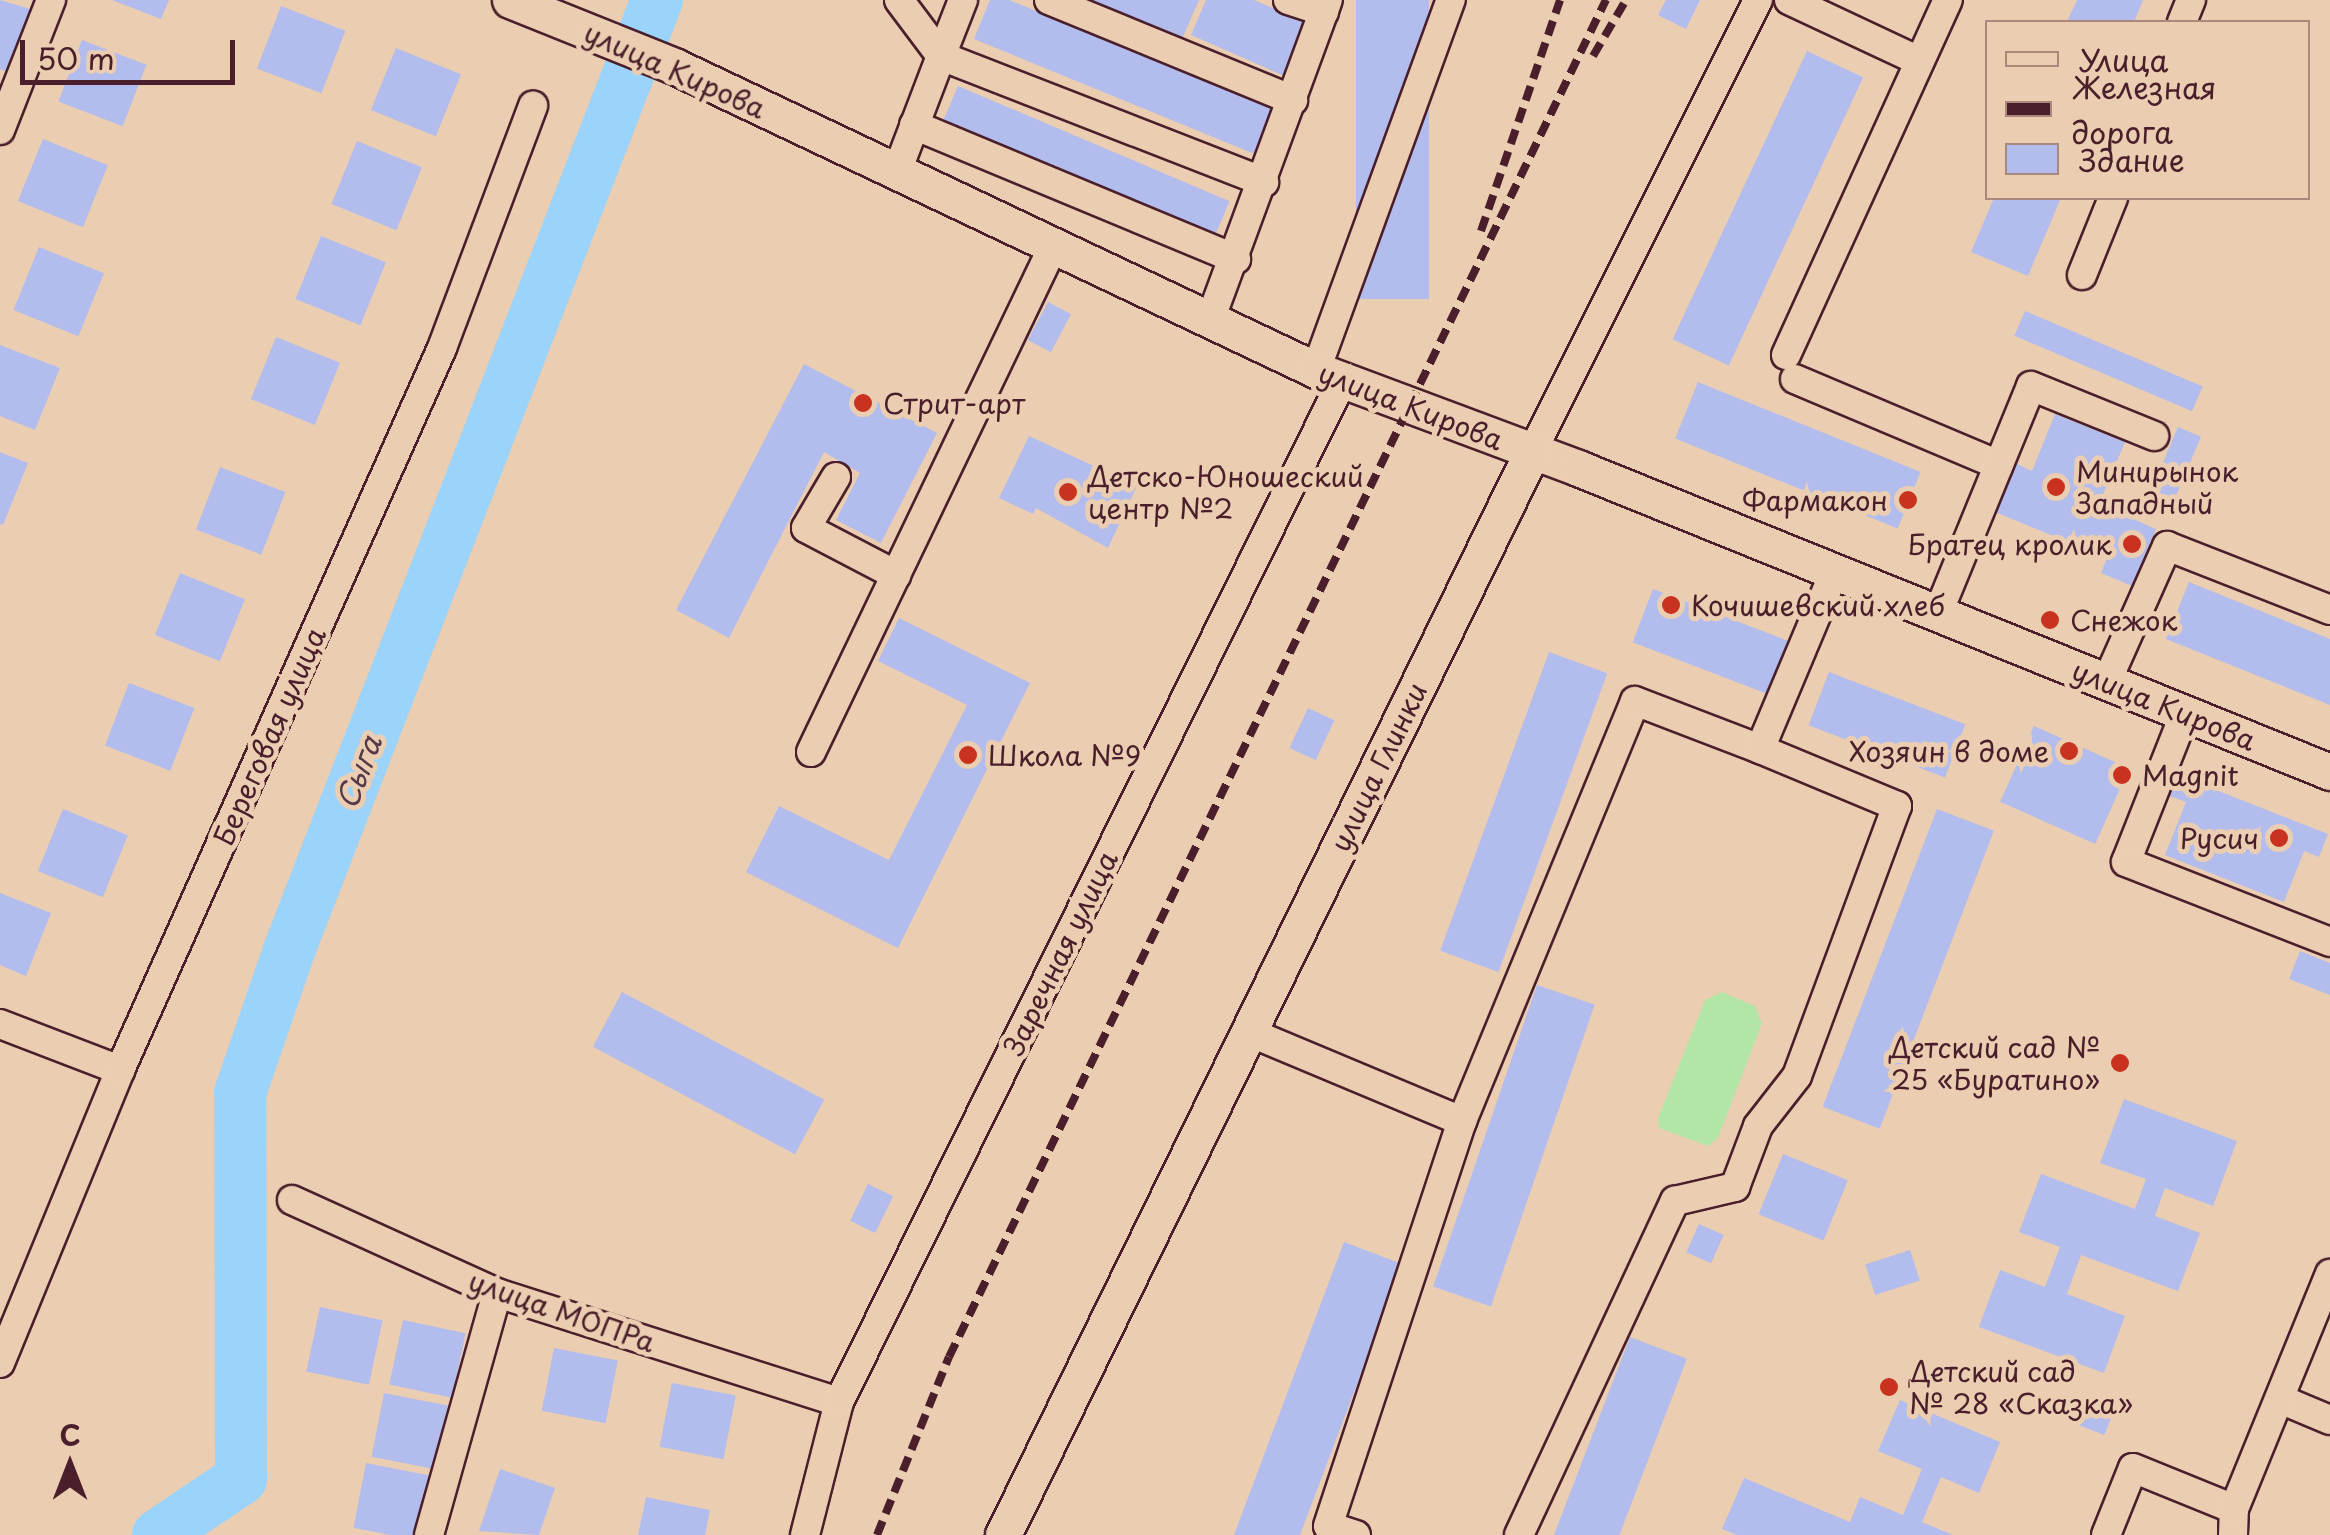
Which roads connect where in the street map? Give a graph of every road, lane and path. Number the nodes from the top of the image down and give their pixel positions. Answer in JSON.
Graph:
{"nodes":[{"id":1,"x":52,"y":0,"type":"edge"},
{"id":2,"x":510,"y":0,"type":"edge"},
{"id":3,"x":900,"y":0,"type":"edge"},
{"id":4,"x":962,"y":0,"type":"edge"},
{"id":5,"x":1048,"y":0,"type":"edge"},
{"id":6,"x":1288,"y":0,"type":"edge"},
{"id":7,"x":1451,"y":0,"type":"edge"},
{"id":8,"x":1758,"y":0,"type":"edge"},
{"id":9,"x":1789,"y":0,"type":"edge"},
{"id":10,"x":1948,"y":0,"type":"edge"},
{"id":11,"x":1326,"y":6,"type":"edge"},
{"id":12,"x":569,"y":11,"type":"edge"},
{"id":13,"x":941,"y":56,"type":"junction"},
{"id":14,"x":1919,"y":61,"type":"junction"},
{"id":15,"x":1293,"y":100,"type":"junction"},
{"id":16,"x":533,"y":106,"type":"dead end"},
{"id":17,"x":914,"y":126,"type":"junction"},
{"id":18,"x":0,"y":130,"type":"edge"},
{"id":19,"x":896,"y":174,"type":"junction"},
{"id":20,"x":1264,"y":182,"type":"junction"},
{"id":21,"x":2112,"y":200,"type":"edge"},
{"id":22,"x":1052,"y":249,"type":"junction"},
{"id":23,"x":1236,"y":259,"type":"junction"},
{"id":24,"x":2082,"y":275,"type":"dead end"},
{"id":25,"x":1208,"y":323,"type":"junction"},
{"id":26,"x":1329,"y":375,"type":"junction"},
{"id":27,"x":2154,"y":436,"type":"dead end"},
{"id":28,"x":1532,"y":452,"type":"junction"},
{"id":29,"x":1998,"y":466,"type":"junction"},
{"id":30,"x":836,"y":477,"type":"dead end"},
{"id":31,"x":1834,"y":571,"type":"junction"},
{"id":32,"x":896,"y":575,"type":"junction"},
{"id":33,"x":2330,"y":610,"type":"edge"},
{"id":34,"x":1938,"y":613,"type":"junction"},
{"id":35,"x":2107,"y":681,"type":"junction"},
{"id":36,"x":2185,"y":713,"type":"junction"},
{"id":37,"x":1760,"y":749,"type":"junction"},
{"id":38,"x":812,"y":752,"type":"dead end"},
{"id":39,"x":2330,"y":772,"type":"edge"},
{"id":40,"x":2330,"y":942,"type":"edge"},
{"id":41,"x":0,"y":1024,"type":"edge"},
{"id":42,"x":1249,"y":1032,"type":"junction"},
{"id":43,"x":120,"y":1070,"type":"junction"},
{"id":44,"x":1462,"y":1121,"type":"junction"},
{"id":45,"x":292,"y":1200,"type":"dead end"},
{"id":46,"x":2330,"y":1274,"type":"edge"},
{"id":47,"x":496,"y":1293,"type":"junction"},
{"id":48,"x":0,"y":1363,"type":"edge"},
{"id":49,"x":2280,"y":1399,"type":"junction"},
{"id":50,"x":839,"y":1402,"type":"junction"},
{"id":51,"x":2330,"y":1420,"type":"edge"},
{"id":52,"x":2234,"y":1522,"type":"edge"},
{"id":53,"x":429,"y":1535,"type":"edge"},
{"id":54,"x":805,"y":1535,"type":"edge"},
{"id":55,"x":1002,"y":1535,"type":"edge"},
{"id":56,"x":1356,"y":1535,"type":"edge"},
{"id":57,"x":1519,"y":1535,"type":"edge"},
{"id":58,"x":2106,"y":1535,"type":"edge"}],
"edges":[{"from":1,"to":18,"type":"street"},
{"from":2,"to":12,"type":"main road","name":"улица Кирова"},
{"from":3,"to":13,"type":"street"},
{"from":4,"to":13,"type":"street"},
{"from":5,"to":15,"type":"street"},
{"from":6,"to":11,"type":"street"},
{"from":7,"to":26,"type":"street","name":"Заречная улица"},
{"from":8,"to":28,"type":"street","name":"улица Глинки"},
{"from":9,"to":14,"type":"street"},
{"from":10,"to":14,"type":"street"},
{"from":11,"to":15,"type":"street"},
{"from":12,"to":19,"type":"main road","name":"улица Кирова"},
{"from":13,"to":17,"type":"street"},
{"from":13,"to":20,"type":"street"},
{"from":14,"to":29,"type":"street"},
{"from":15,"to":20,"type":"street"},
{"from":16,"to":43,"type":"street","name":"Береговая улица"},
{"from":17,"to":19,"type":"street"},
{"from":17,"to":23,"type":"street"},
{"from":19,"to":22,"type":"main road","name":"улица Кирова"},
{"from":20,"to":23,"type":"street"},
{"from":21,"to":24,"type":"street"},
{"from":22,"to":25,"type":"main road","name":"улица Кирова"},
{"from":22,"to":32,"type":"street"},
{"from":23,"to":25,"type":"street"},
{"from":25,"to":26,"type":"main road","name":"улица Кирова"},
{"from":26,"to":28,"type":"main road","name":"улица Кирова"},
{"from":26,"to":50,"type":"street","name":"Заречная улица"},
{"from":27,"to":29,"type":"street"},
{"from":28,"to":31,"type":"main road","name":"улица Кирова"},
{"from":28,"to":42,"type":"main road","name":"улица Глинки"},
{"from":29,"to":34,"type":"street"},
{"from":30,"to":32,"type":"street"},
{"from":31,"to":34,"type":"main road","name":"улица Кирова"},
{"from":31,"to":37,"type":"street"},
{"from":32,"to":38,"type":"street"},
{"from":33,"to":35,"type":"street"},
{"from":34,"to":35,"type":"main road","name":"улица Кирова"},
{"from":35,"to":36,"type":"main road","name":"улица Кирова"},
{"from":36,"to":39,"type":"main road","name":"улица Кирова"},
{"from":36,"to":40,"type":"street"},
{"from":37,"to":44,"type":"street"},
{"from":37,"to":57,"type":"street"},
{"from":41,"to":43,"type":"street"},
{"from":42,"to":44,"type":"street"},
{"from":42,"to":55,"type":"main road","name":"улица Глинки"},
{"from":43,"to":48,"type":"street","name":"Береговая улица"},
{"from":44,"to":56,"type":"street"},
{"from":45,"to":47,"type":"street","name":"улица МОПРа"},
{"from":46,"to":49,"type":"street"},
{"from":47,"to":50,"type":"street","name":"улица МОПРа"},
{"from":47,"to":53,"type":"street"},
{"from":49,"to":51,"type":"street"},
{"from":49,"to":52,"type":"street"},
{"from":50,"to":54,"type":"street","name":"Заречная улица"},
{"from":52,"to":58,"type":"street"}]}
